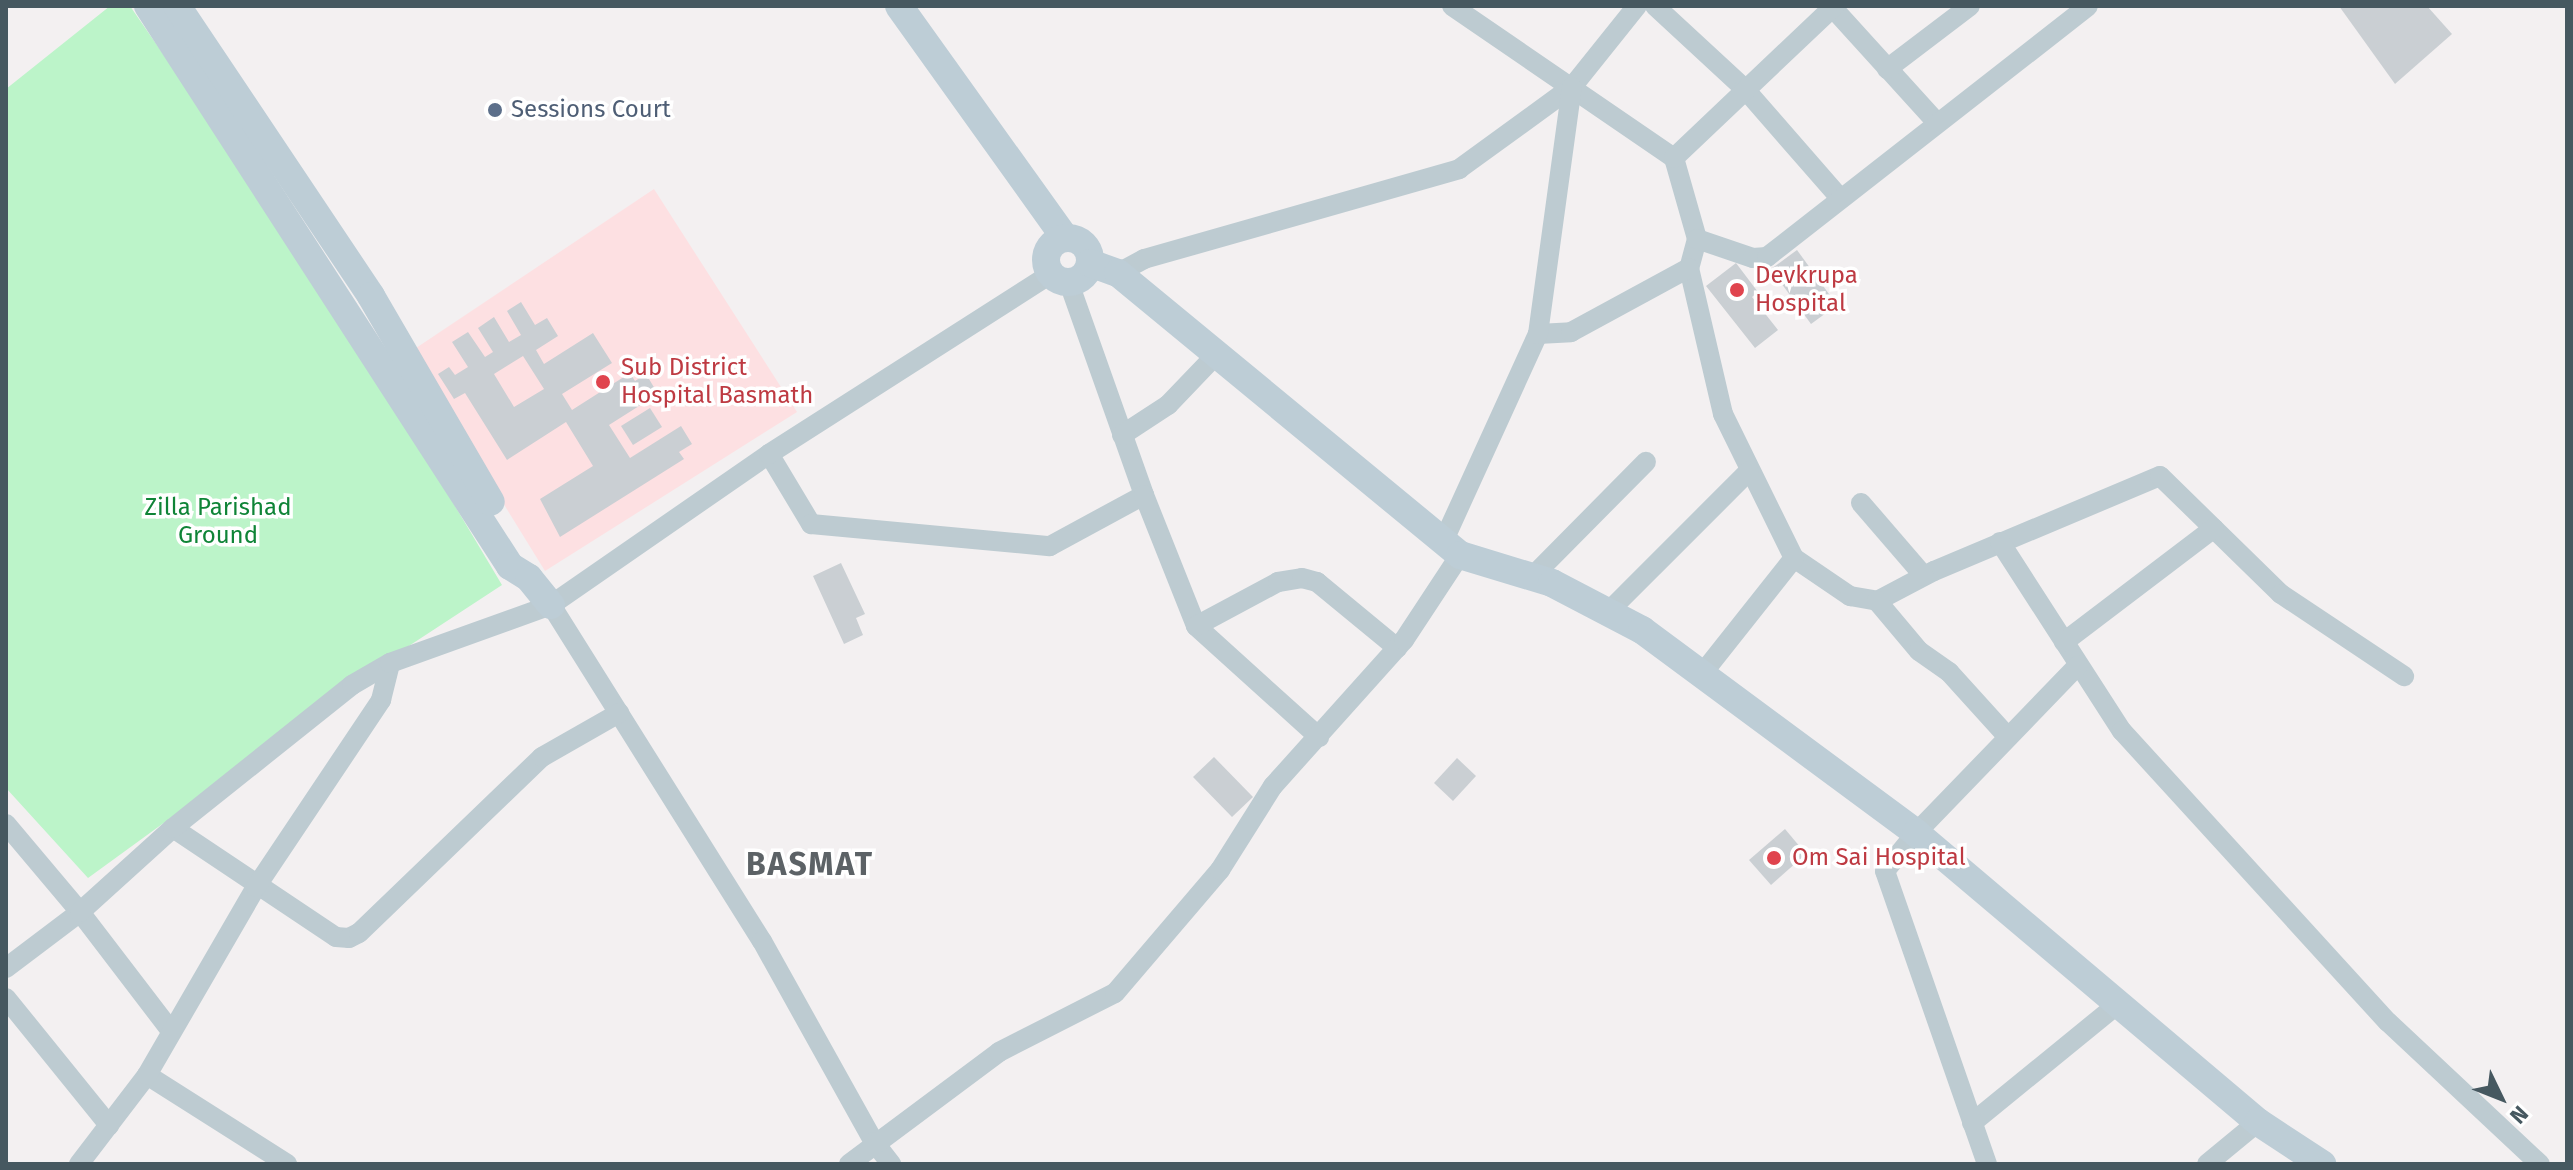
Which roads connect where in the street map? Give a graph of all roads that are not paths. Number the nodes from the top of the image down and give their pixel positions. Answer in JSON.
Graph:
{"nodes":[{"id":1,"x":148,"y":6,"type":"edge"},
{"id":2,"x":177,"y":6,"type":"edge"},
{"id":3,"x":899,"y":6,"type":"edge"},
{"id":4,"x":1452,"y":6,"type":"edge"},
{"id":5,"x":1637,"y":6,"type":"edge"},
{"id":6,"x":1655,"y":6,"type":"edge"},
{"id":7,"x":1970,"y":6,"type":"edge"},
{"id":8,"x":2088,"y":6,"type":"edge"},
{"id":9,"x":1833,"y":7,"type":"edge"},
{"id":10,"x":1887,"y":69,"type":"junction"},
{"id":11,"x":1572,"y":87,"type":"junction"},
{"id":12,"x":1744,"y":88,"type":"junction"},
{"id":13,"x":1937,"y":123,"type":"junction"},
{"id":14,"x":1674,"y":158,"type":"junction"},
{"id":15,"x":1841,"y":199,"type":"junction"},
{"id":16,"x":1065,"y":238,"type":"junction"},
{"id":17,"x":1697,"y":239,"type":"junction"},
{"id":18,"x":1090,"y":263,"type":"junction"},
{"id":19,"x":1689,"y":268,"type":"junction"},
{"id":20,"x":1118,"y":273,"type":"junction"},
{"id":21,"x":1059,"y":278,"type":"junction"},
{"id":22,"x":1538,"y":334,"type":"junction"},
{"id":23,"x":1216,"y":355,"type":"junction"},
{"id":24,"x":1122,"y":435,"type":"junction"},
{"id":25,"x":769,"y":454,"type":"junction"},
{"id":26,"x":1646,"y":462,"type":"dead end"},
{"id":27,"x":1749,"y":471,"type":"junction"},
{"id":28,"x":1144,"y":495,"type":"junction"},
{"id":29,"x":1861,"y":503,"type":"dead end"},
{"id":30,"x":2214,"y":528,"type":"junction"},
{"id":31,"x":2000,"y":542,"type":"junction"},
{"id":32,"x":1452,"y":547,"type":"junction"},
{"id":33,"x":1794,"y":558,"type":"junction"},
{"id":34,"x":1924,"y":576,"type":"junction"},
{"id":35,"x":1532,"y":577,"type":"junction"},
{"id":36,"x":529,"y":578,"type":"junction"},
{"id":37,"x":1877,"y":601,"type":"junction"},
{"id":38,"x":551,"y":605,"type":"junction"},
{"id":39,"x":1608,"y":612,"type":"junction"},
{"id":40,"x":1196,"y":626,"type":"junction"},
{"id":41,"x":2064,"y":642,"type":"junction"},
{"id":42,"x":1397,"y":648,"type":"junction"},
{"id":43,"x":390,"y":663,"type":"junction"},
{"id":44,"x":2078,"y":665,"type":"junction"},
{"id":45,"x":1702,"y":674,"type":"junction"},
{"id":46,"x":2404,"y":676,"type":"dead end"},
{"id":47,"x":619,"y":713,"type":"junction"},
{"id":48,"x":1319,"y":737,"type":"junction"},
{"id":49,"x":2008,"y":737,"type":"junction"},
{"id":50,"x":6,"y":824,"type":"edge"},
{"id":51,"x":173,"y":828,"type":"junction"},
{"id":52,"x":1916,"y":833,"type":"junction"},
{"id":53,"x":256,"y":887,"type":"junction"},
{"id":54,"x":80,"y":912,"type":"junction"},
{"id":55,"x":6,"y":968,"type":"edge"},
{"id":56,"x":6,"y":998,"type":"edge"},
{"id":57,"x":2118,"y":1004,"type":"junction"},
{"id":58,"x":171,"y":1031,"type":"junction"},
{"id":59,"x":147,"y":1075,"type":"junction"},
{"id":60,"x":2258,"y":1122,"type":"junction"},
{"id":61,"x":1972,"y":1123,"type":"junction"},
{"id":62,"x":109,"y":1125,"type":"junction"},
{"id":63,"x":874,"y":1142,"type":"junction"},
{"id":64,"x":79,"y":1164,"type":"edge"},
{"id":65,"x":287,"y":1164,"type":"edge"},
{"id":66,"x":849,"y":1164,"type":"edge"},
{"id":67,"x":891,"y":1164,"type":"edge"},
{"id":68,"x":1987,"y":1164,"type":"edge"},
{"id":69,"x":2207,"y":1164,"type":"edge"},
{"id":70,"x":2322,"y":1164,"type":"edge"},
{"id":71,"x":2540,"y":1164,"type":"edge"}],
"edges":[{"from":1,"to":36,"type":"main road"},
{"from":2,"to":36,"type":"main road"},
{"from":3,"to":16,"type":"main road"},
{"from":4,"to":11,"type":"street"},
{"from":5,"to":11,"type":"street"},
{"from":6,"to":12,"type":"street"},
{"from":7,"to":10,"type":"street"},
{"from":8,"to":13,"type":"street"},
{"from":9,"to":10,"type":"street"},
{"from":9,"to":12,"type":"street"},
{"from":10,"to":13,"type":"street"},
{"from":11,"to":14,"type":"street"},
{"from":11,"to":20,"type":"street"},
{"from":11,"to":22,"type":"street"},
{"from":12,"to":14,"type":"street"},
{"from":12,"to":15,"type":"street"},
{"from":13,"to":15,"type":"street"},
{"from":14,"to":17,"type":"street"},
{"from":15,"to":17,"type":"street"},
{"from":16,"to":18,"type":"main road"},
{"from":16,"to":21,"type":"main road"},
{"from":17,"to":19,"type":"street"},
{"from":18,"to":20,"type":"main road"},
{"from":18,"to":21,"type":"main road"},
{"from":19,"to":22,"type":"street"},
{"from":19,"to":27,"type":"street"},
{"from":20,"to":23,"type":"main road"},
{"from":21,"to":24,"type":"street"},
{"from":21,"to":25,"type":"street"},
{"from":22,"to":32,"type":"street"},
{"from":23,"to":24,"type":"street"},
{"from":23,"to":32,"type":"main road"},
{"from":24,"to":28,"type":"street"},
{"from":25,"to":28,"type":"street"},
{"from":25,"to":38,"type":"street"},
{"from":26,"to":35,"type":"street"},
{"from":27,"to":33,"type":"street"},
{"from":27,"to":39,"type":"street"},
{"from":28,"to":40,"type":"street"},
{"from":29,"to":34,"type":"street"},
{"from":30,"to":31,"type":"street"},
{"from":30,"to":41,"type":"street"},
{"from":30,"to":46,"type":"street"},
{"from":31,"to":34,"type":"street"},
{"from":31,"to":41,"type":"street"},
{"from":32,"to":35,"type":"main road"},
{"from":32,"to":42,"type":"street"},
{"from":33,"to":37,"type":"street"},
{"from":33,"to":45,"type":"street"},
{"from":34,"to":37,"type":"street"},
{"from":35,"to":39,"type":"main road"},
{"from":36,"to":38,"type":"main road"},
{"from":37,"to":49,"type":"street"},
{"from":38,"to":43,"type":"street"},
{"from":38,"to":47,"type":"street"},
{"from":39,"to":45,"type":"main road"},
{"from":40,"to":42,"type":"street"},
{"from":40,"to":48,"type":"street"},
{"from":41,"to":44,"type":"street"},
{"from":42,"to":48,"type":"street"},
{"from":43,"to":51,"type":"street"},
{"from":43,"to":53,"type":"street"},
{"from":44,"to":49,"type":"street"},
{"from":44,"to":71,"type":"street"},
{"from":45,"to":52,"type":"main road"},
{"from":47,"to":53,"type":"street"},
{"from":47,"to":63,"type":"street"},
{"from":48,"to":63,"type":"street"},
{"from":49,"to":52,"type":"street"},
{"from":50,"to":54,"type":"street"},
{"from":51,"to":53,"type":"street"},
{"from":51,"to":54,"type":"street"},
{"from":52,"to":57,"type":"main road"},
{"from":52,"to":61,"type":"street"},
{"from":53,"to":58,"type":"street"},
{"from":54,"to":55,"type":"street"},
{"from":54,"to":58,"type":"street"},
{"from":56,"to":62,"type":"street"},
{"from":57,"to":60,"type":"main road"},
{"from":57,"to":61,"type":"street"},
{"from":58,"to":59,"type":"street"},
{"from":59,"to":62,"type":"street"},
{"from":59,"to":65,"type":"street"},
{"from":60,"to":69,"type":"street"},
{"from":60,"to":70,"type":"main road"},
{"from":61,"to":68,"type":"street"},
{"from":62,"to":64,"type":"street"},
{"from":63,"to":66,"type":"street"},
{"from":63,"to":67,"type":"street"}]}
